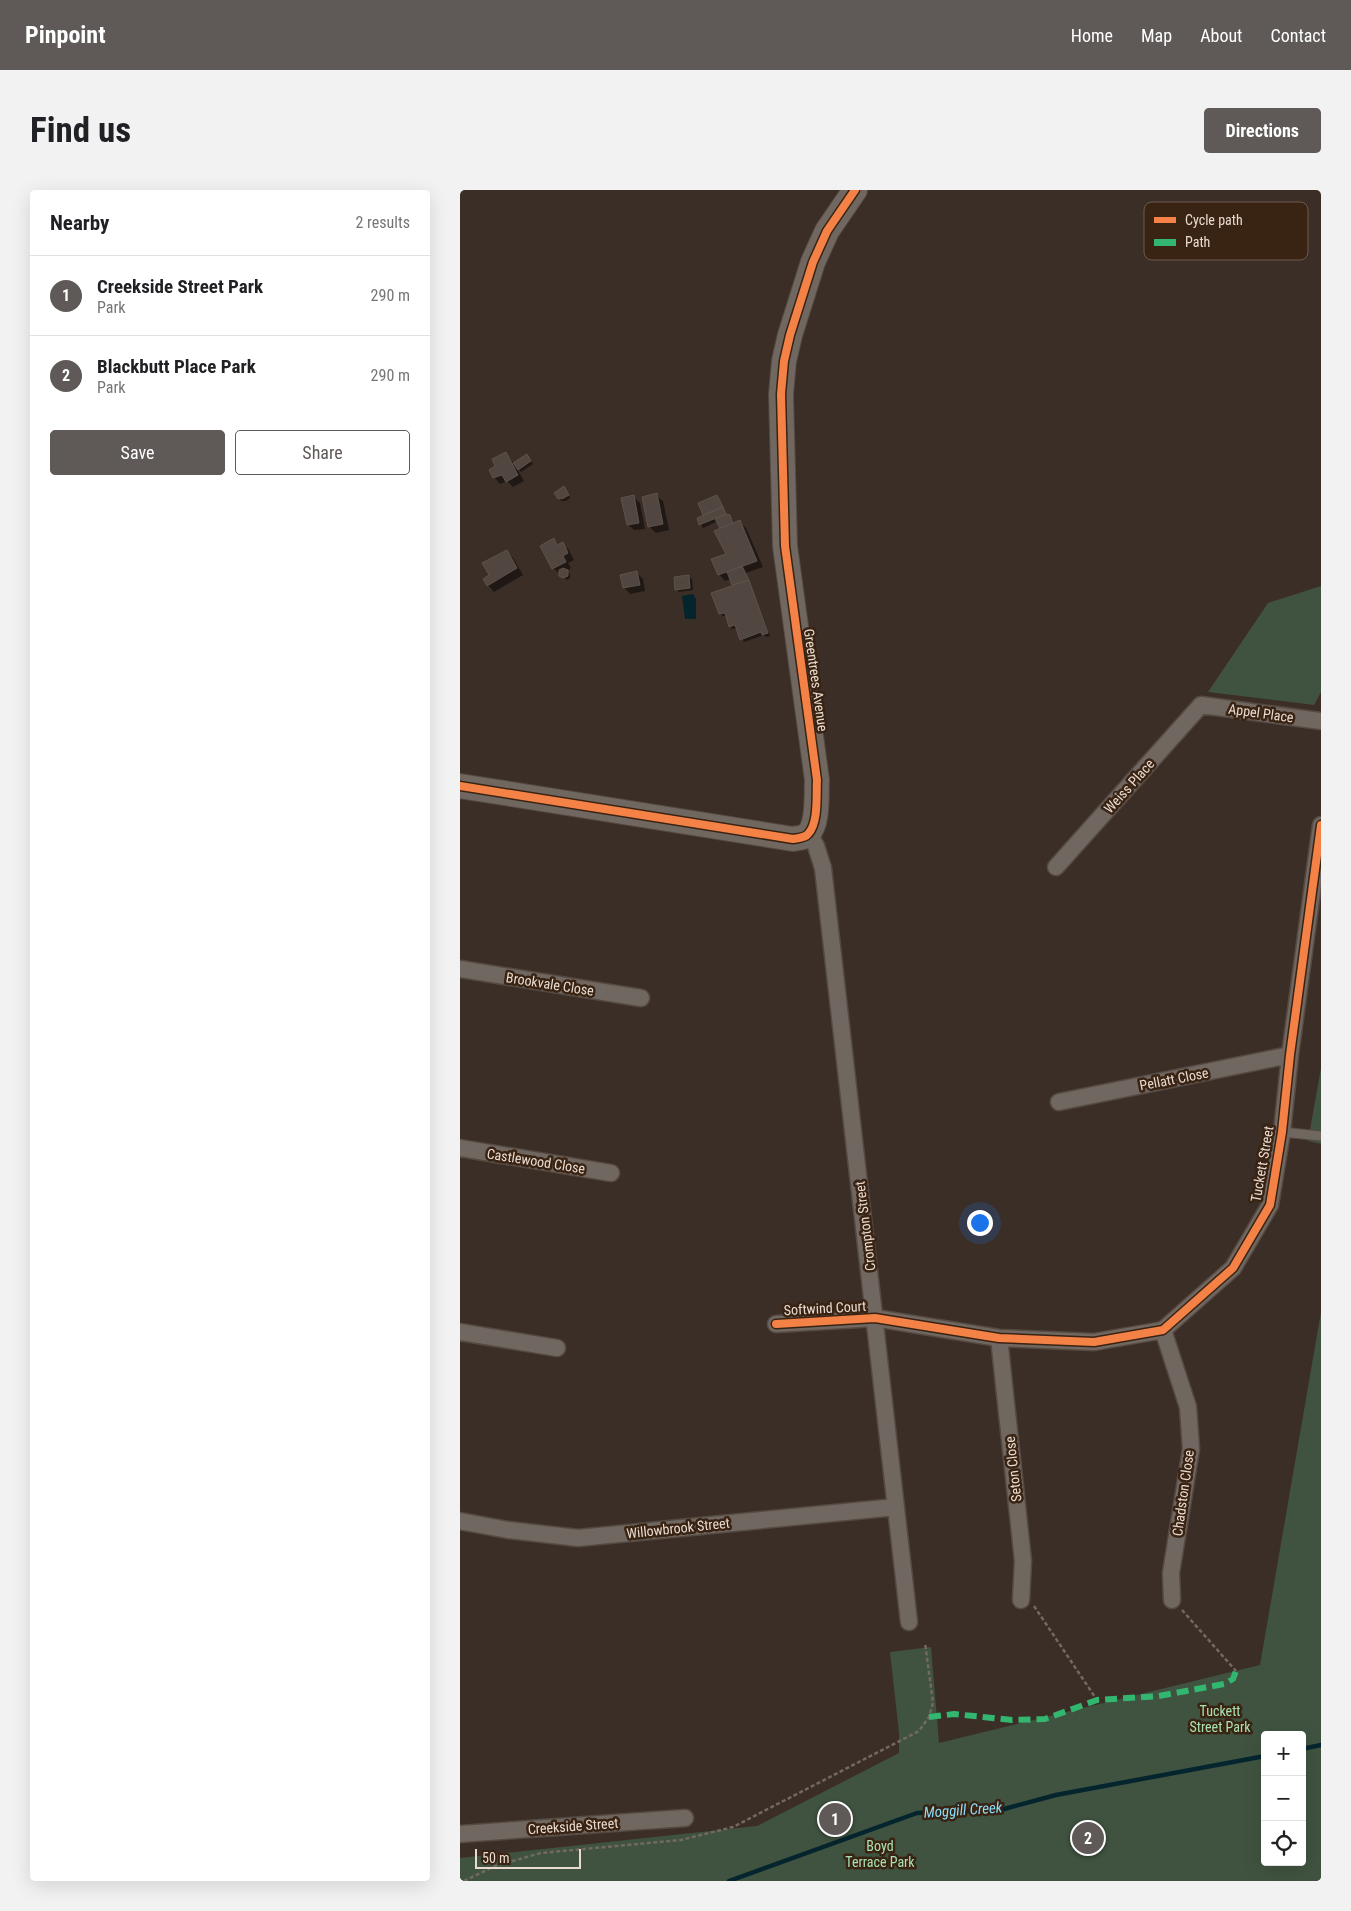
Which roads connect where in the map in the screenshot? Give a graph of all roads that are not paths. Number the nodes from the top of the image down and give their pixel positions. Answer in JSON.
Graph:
{"nodes":[{"id":1,"x":855,"y":190,"type":"edge"},
{"id":2,"x":1201,"y":705,"type":"joint"},
{"id":3,"x":1321,"y":721,"type":"edge"},
{"id":4,"x":460,"y":786,"type":"edge"},
{"id":5,"x":1321,"y":825,"type":"edge"},
{"id":6,"x":809,"y":834,"type":"junction"},
{"id":7,"x":1056,"y":867,"type":"dead end"},
{"id":8,"x":460,"y":970,"type":"edge"},
{"id":9,"x":641,"y":998,"type":"dead end"},
{"id":10,"x":1290,"y":1055,"type":"junction"},
{"id":11,"x":1059,"y":1102,"type":"dead end"},
{"id":12,"x":1282,"y":1132,"type":"junction"},
{"id":13,"x":1321,"y":1136,"type":"edge"},
{"id":14,"x":460,"y":1148,"type":"edge"},
{"id":15,"x":611,"y":1173,"type":"dead end"},
{"id":16,"x":875,"y":1318,"type":"junction"},
{"id":17,"x":776,"y":1324,"type":"dead end"},
{"id":18,"x":1163,"y":1330,"type":"junction"},
{"id":19,"x":460,"y":1332,"type":"edge"},
{"id":20,"x":1000,"y":1338,"type":"junction"},
{"id":21,"x":557,"y":1348,"type":"dead end"},
{"id":22,"x":896,"y":1507,"type":"junction"},
{"id":23,"x":460,"y":1521,"type":"edge"},
{"id":24,"x":1021,"y":1600,"type":"road end"},
{"id":25,"x":1172,"y":1600,"type":"road end"},
{"id":26,"x":909,"y":1622,"type":"dead end"},
{"id":27,"x":685,"y":1818,"type":"dead end"},
{"id":28,"x":460,"y":1834,"type":"edge"}],
"edges":[{"from":1,"to":6,"type":"street","name":"Greentrees Avenue"},
{"from":2,"to":3,"type":"street","name":"Appel Place"},
{"from":2,"to":7,"type":"street","name":"Weiss Place"},
{"from":4,"to":6,"type":"street"},
{"from":5,"to":10,"type":"street","name":"Tuckett Street"},
{"from":6,"to":16,"type":"street","name":"Crompton Street"},
{"from":8,"to":9,"type":"street","name":"Brookvale Close"},
{"from":10,"to":11,"type":"street","name":"Pellatt Close"},
{"from":10,"to":12,"type":"street","name":"Tuckett Street"},
{"from":12,"to":13,"type":"lane"},
{"from":12,"to":18,"type":"street","name":"Tuckett Street"},
{"from":14,"to":15,"type":"street","name":"Castlewood Close"},
{"from":16,"to":17,"type":"street","name":"Softwind Court"},
{"from":16,"to":20,"type":"street"},
{"from":16,"to":22,"type":"street","name":"Crompton Street"},
{"from":18,"to":20,"type":"street"},
{"from":18,"to":25,"type":"street","name":"Chadston Close"},
{"from":19,"to":21,"type":"street"},
{"from":20,"to":24,"type":"street","name":"Seton Close"},
{"from":22,"to":23,"type":"street","name":"Willowbrook Street"},
{"from":22,"to":26,"type":"street","name":"Crompton Street"},
{"from":27,"to":28,"type":"street","name":"Creekside Street"}]}
